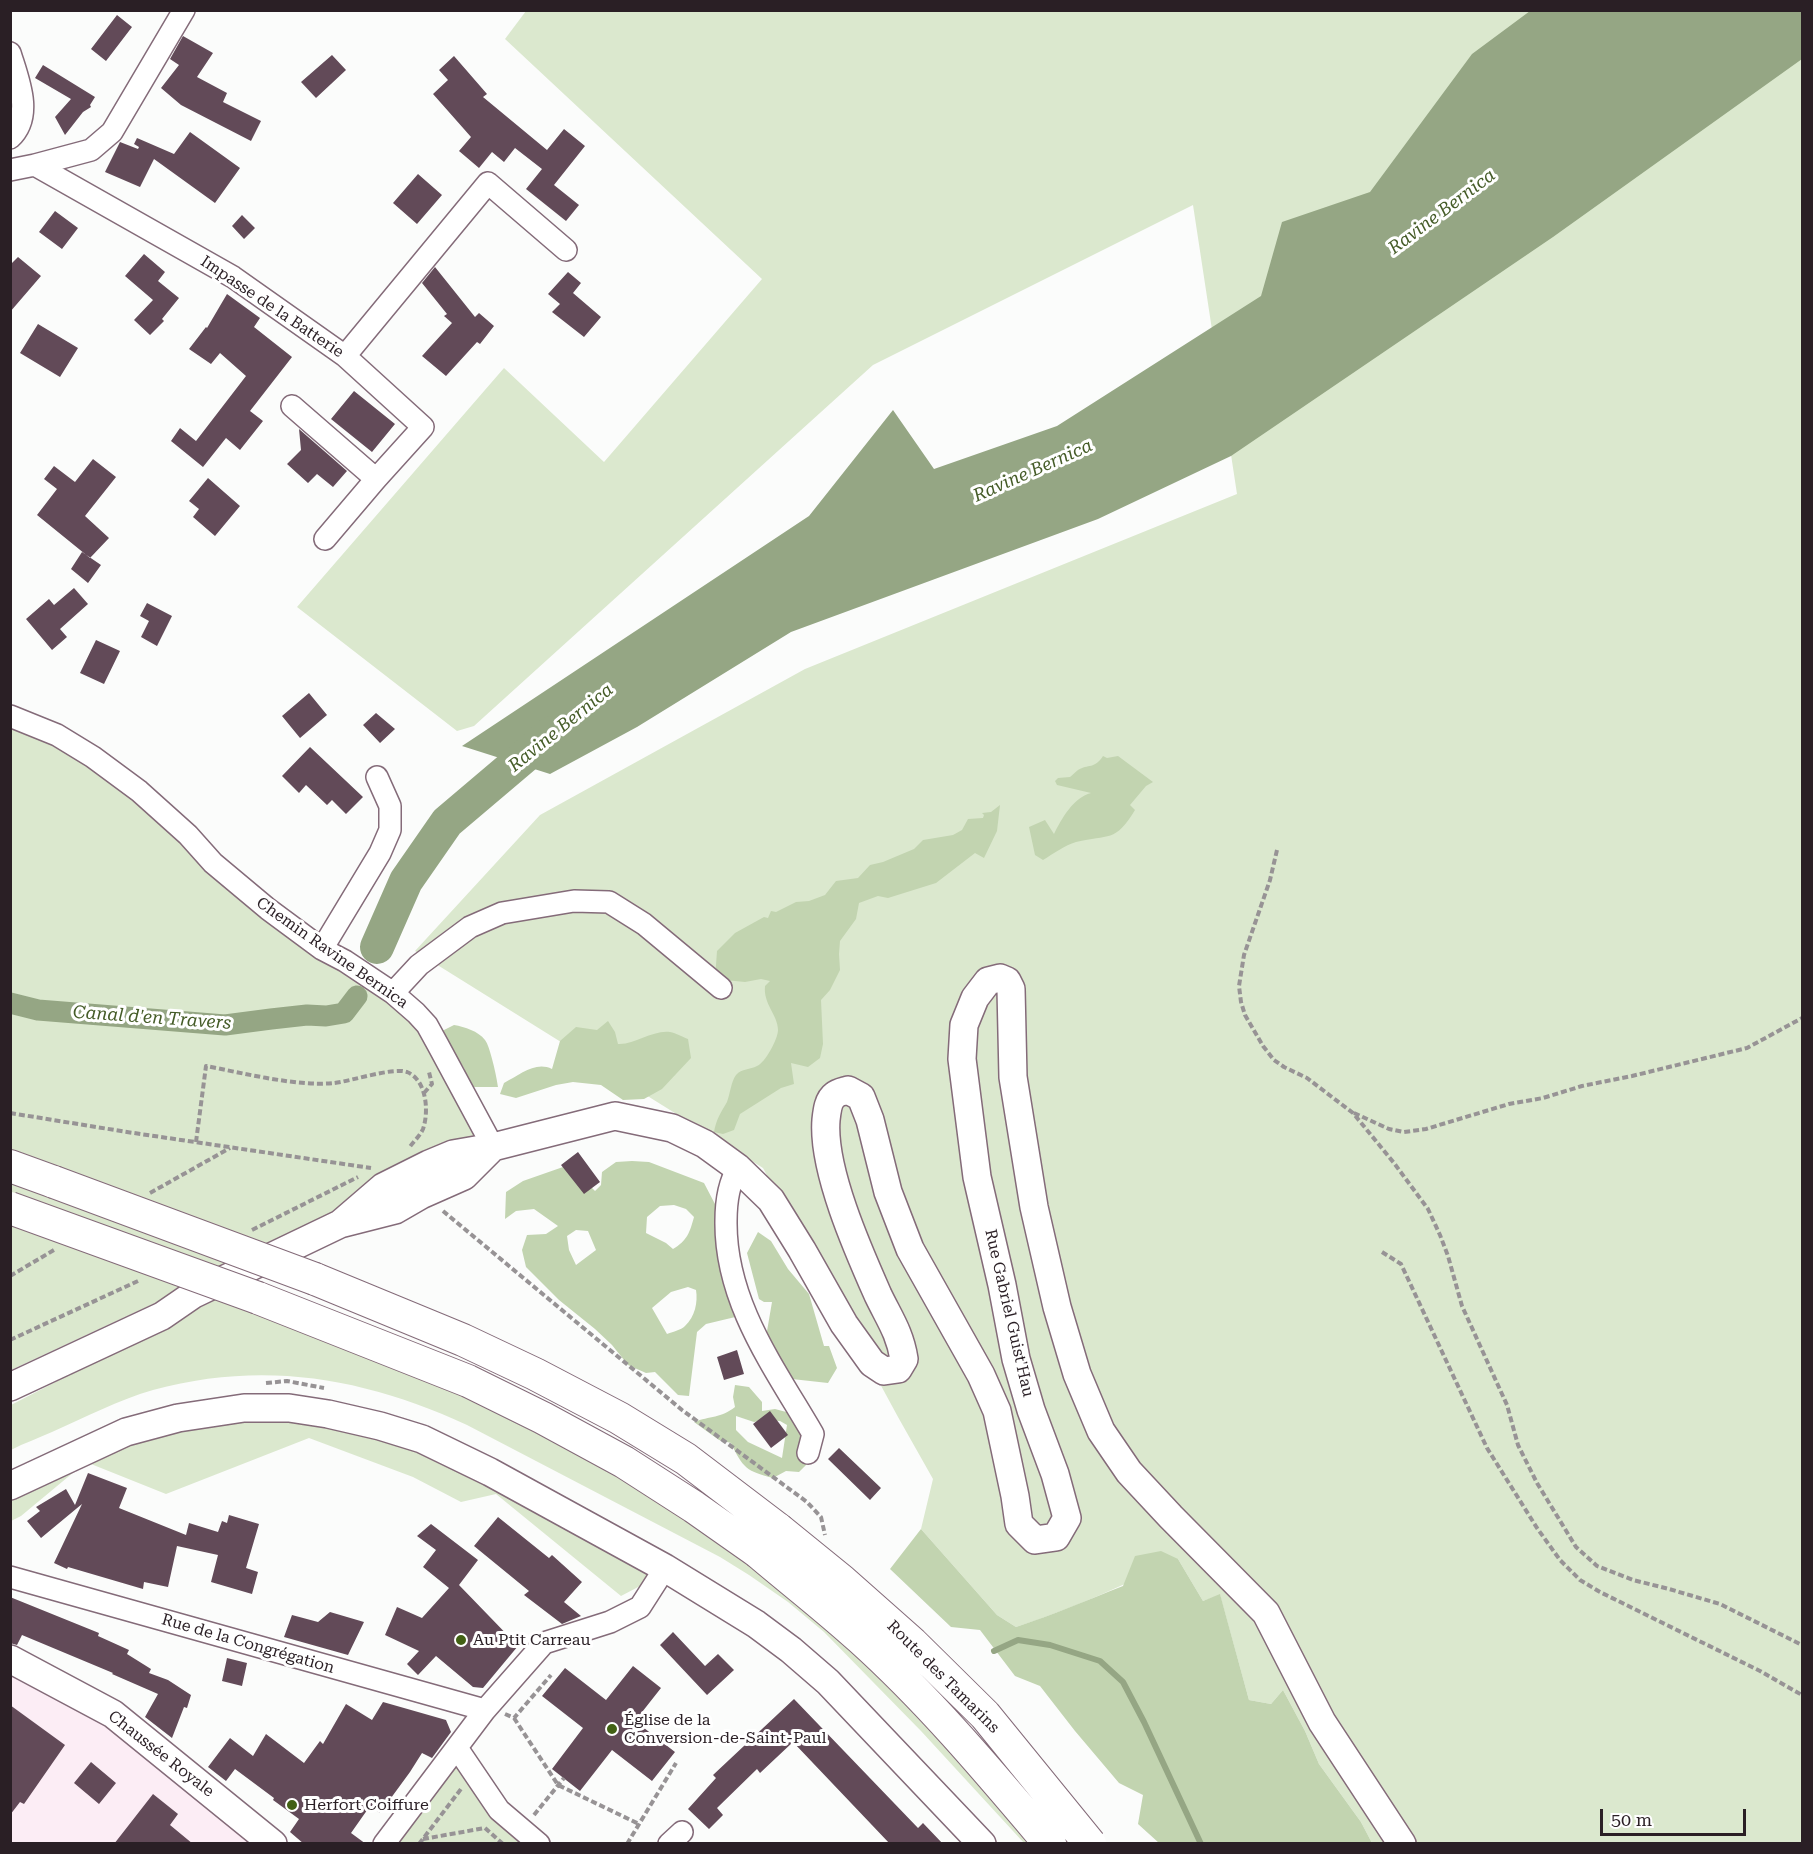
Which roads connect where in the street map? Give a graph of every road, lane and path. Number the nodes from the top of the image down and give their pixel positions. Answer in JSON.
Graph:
{"nodes":[{"id":1,"x":184,"y":10,"type":"edge"},
{"id":2,"x":10,"y":53,"type":"edge"},
{"id":3,"x":10,"y":138,"type":"edge"},
{"id":4,"x":35,"y":165,"type":"junction"},
{"id":5,"x":10,"y":170,"type":"edge"},
{"id":6,"x":566,"y":250,"type":"dead end"},
{"id":7,"x":345,"y":357,"type":"junction"},
{"id":8,"x":292,"y":406,"type":"dead end"},
{"id":9,"x":376,"y":479,"type":"junction"},
{"id":10,"x":325,"y":539,"type":"dead end"},
{"id":11,"x":10,"y":716,"type":"edge"},
{"id":12,"x":377,"y":777,"type":"dead end"},
{"id":13,"x":1277,"y":850,"type":"dead end"},
{"id":14,"x":322,"y":949,"type":"junction"},
{"id":15,"x":721,"y":988,"type":"dead end"},
{"id":16,"x":393,"y":993,"type":"junction"},
{"id":17,"x":1803,"y":1018,"type":"edge"},
{"id":18,"x":10,"y":1113,"type":"edge"},
{"id":19,"x":1353,"y":1113,"type":"junction"},
{"id":20,"x":196,"y":1142,"type":"junction"},
{"id":21,"x":232,"y":1147,"type":"junction"},
{"id":22,"x":493,"y":1147,"type":"junction"},
{"id":23,"x":406,"y":1151,"type":"dead end"},
{"id":24,"x":10,"y":1166,"type":"edge"},
{"id":25,"x":379,"y":1166,"type":"dead end"},
{"id":26,"x":738,"y":1168,"type":"junction"},
{"id":27,"x":156,"y":1189,"type":"dead end"},
{"id":28,"x":10,"y":1208,"type":"edge"},
{"id":29,"x":340,"y":1224,"type":"junction"},
{"id":30,"x":1382,"y":1252,"type":"dead end"},
{"id":31,"x":194,"y":1294,"type":"junction"},
{"id":32,"x":10,"y":1370,"type":"edge"},
{"id":33,"x":265,"y":1384,"type":"dead end"},
{"id":34,"x":10,"y":1387,"type":"edge"},
{"id":35,"x":325,"y":1388,"type":"dead end"},
{"id":36,"x":808,"y":1453,"type":"dead end"},
{"id":37,"x":10,"y":1486,"type":"edge"},
{"id":38,"x":663,"y":1572,"type":"junction"},
{"id":39,"x":10,"y":1577,"type":"edge"},
{"id":40,"x":1803,"y":1645,"type":"edge"},
{"id":41,"x":10,"y":1659,"type":"edge"},
{"id":42,"x":551,"y":1675,"type":"dead end"},
{"id":43,"x":1803,"y":1695,"type":"edge"},
{"id":44,"x":492,"y":1711,"type":"junction"},
{"id":45,"x":514,"y":1718,"type":"junction"},
{"id":46,"x":457,"y":1748,"type":"junction"},
{"id":47,"x":676,"y":1763,"type":"dead end"},
{"id":48,"x":564,"y":1778,"type":"dead end"},
{"id":49,"x":558,"y":1785,"type":"junction"},
{"id":50,"x":467,"y":1799,"type":"dead end"},
{"id":51,"x":479,"y":1818,"type":"dead end"},
{"id":52,"x":528,"y":1822,"type":"dead end"},
{"id":53,"x":639,"y":1824,"type":"junction"},
{"id":54,"x":485,"y":1828,"type":"junction"},
{"id":55,"x":421,"y":1842,"type":"edge"},
{"id":56,"x":273,"y":1844,"type":"edge"},
{"id":57,"x":384,"y":1844,"type":"edge"},
{"id":58,"x":428,"y":1844,"type":"edge"},
{"id":59,"x":503,"y":1844,"type":"edge"},
{"id":60,"x":539,"y":1844,"type":"edge"},
{"id":61,"x":627,"y":1844,"type":"edge"},
{"id":62,"x":982,"y":1844,"type":"edge"},
{"id":63,"x":1050,"y":1844,"type":"edge"},
{"id":64,"x":1090,"y":1844,"type":"edge"},
{"id":65,"x":1402,"y":1844,"type":"edge"}],
"edges":[{"from":1,"to":4,"type":"street"},
{"from":2,"to":3,"type":"street"},
{"from":4,"to":5,"type":"street"},
{"from":4,"to":7,"type":"street","name":"Impasse de la Batterie"},
{"from":6,"to":7,"type":"street"},
{"from":7,"to":9,"type":"street","name":"Impasse de la Batterie"},
{"from":8,"to":9,"type":"street"},
{"from":9,"to":10,"type":"street"},
{"from":11,"to":14,"type":"street","name":"Chemin Ravine Bernica"},
{"from":12,"to":14,"type":"street"},
{"from":13,"to":19,"type":"path"},
{"from":14,"to":16,"type":"street","name":"Chemin Ravine Bernica"},
{"from":15,"to":16,"type":"street"},
{"from":16,"to":22,"type":"street","name":"Chemin Ravine Bernica"},
{"from":17,"to":19,"type":"path"},
{"from":18,"to":20,"type":"path"},
{"from":19,"to":40,"type":"path"},
{"from":20,"to":21,"type":"path"},
{"from":20,"to":23,"type":"path"},
{"from":21,"to":25,"type":"path"},
{"from":21,"to":27,"type":"path"},
{"from":22,"to":26,"type":"main road","name":"Rue Gabriel Guist'Hau"},
{"from":22,"to":29,"type":"main road","name":"Rue Gabriel Guist'Hau"},
{"from":22,"to":29,"type":"main road"},
{"from":24,"to":64,"type":"highway","name":"Route des Tamarins","bridge":true},
{"from":26,"to":36,"type":"street"},
{"from":26,"to":65,"type":"main road","name":"Rue Gabriel Guist'Hau"},
{"from":28,"to":63,"type":"highway","name":"Route des Tamarins","bridge":true},
{"from":29,"to":31,"type":"main road"},
{"from":30,"to":43,"type":"path"},
{"from":31,"to":32,"type":"main road"},
{"from":31,"to":34,"type":"main road"},
{"from":33,"to":35,"type":"path"},
{"from":37,"to":38,"type":"main road"},
{"from":38,"to":44,"type":"street"},
{"from":38,"to":62,"type":"main road"},
{"from":39,"to":44,"type":"street","name":"Rue de la Congrégation"},
{"from":41,"to":56,"type":"main road","name":"Chaussée Royale"},
{"from":42,"to":45,"type":"path"},
{"from":44,"to":45,"type":"path"},
{"from":44,"to":46,"type":"street"},
{"from":45,"to":49,"type":"path"},
{"from":46,"to":57,"type":"street"},
{"from":46,"to":60,"type":"street"},
{"from":47,"to":53,"type":"path"},
{"from":48,"to":49,"type":"path"},
{"from":49,"to":52,"type":"path"},
{"from":49,"to":53,"type":"path"},
{"from":50,"to":55,"type":"path"},
{"from":51,"to":54,"type":"path"},
{"from":53,"to":61,"type":"path"},
{"from":54,"to":55,"type":"path"},
{"from":54,"to":59,"type":"path"},
{"from":55,"to":58,"type":"path"}]}
